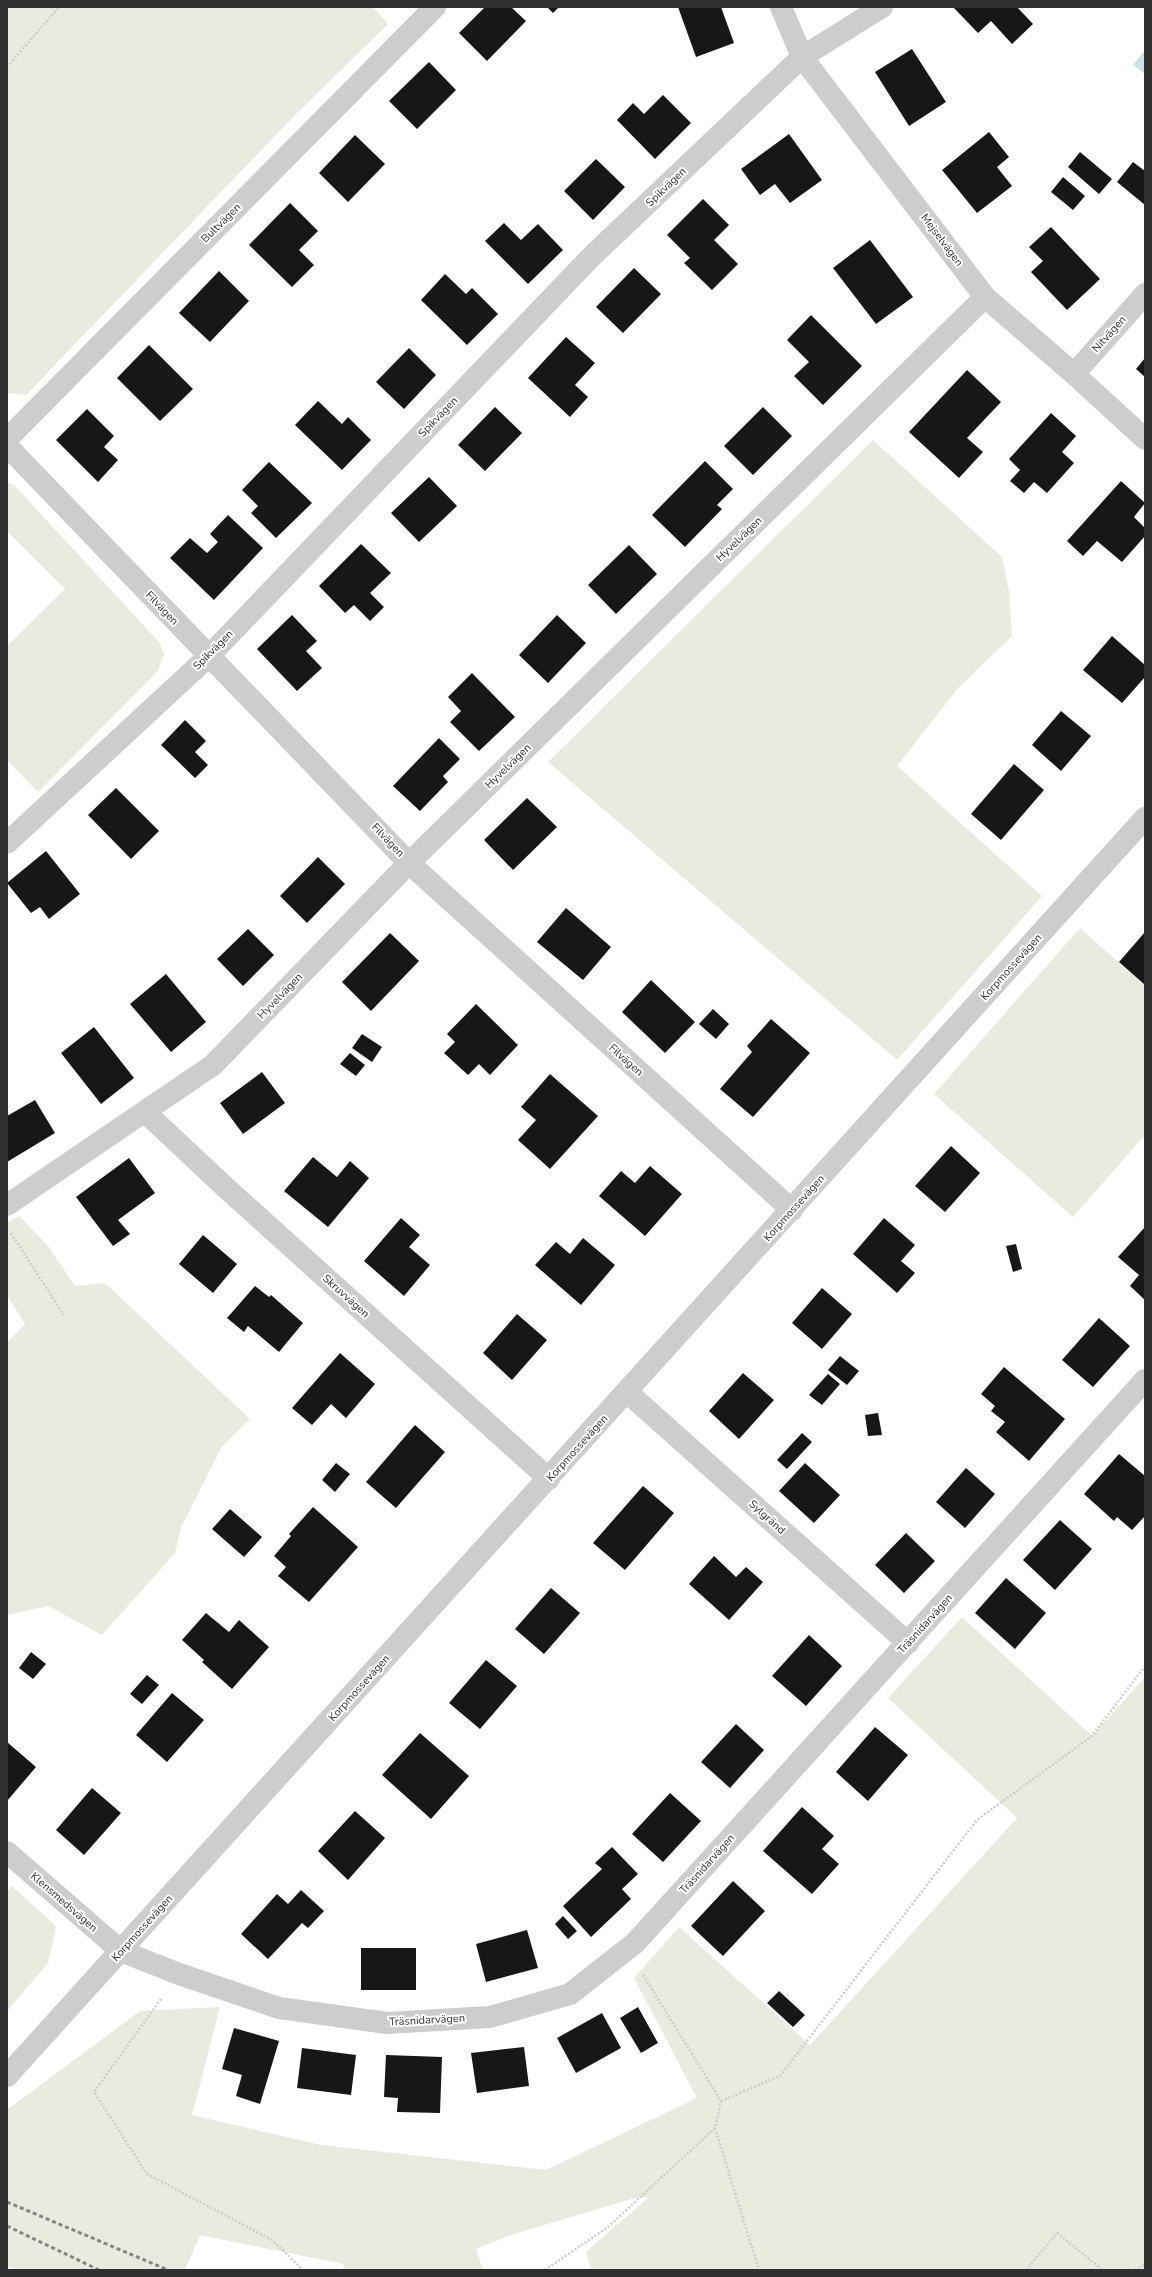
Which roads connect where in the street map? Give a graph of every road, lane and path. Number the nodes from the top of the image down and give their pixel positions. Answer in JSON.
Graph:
{"nodes":[{"id":1,"x":59,"y":7,"type":"edge"},
{"id":2,"x":436,"y":7,"type":"edge"},
{"id":3,"x":781,"y":7,"type":"edge"},
{"id":4,"x":882,"y":7,"type":"edge"},
{"id":5,"x":802,"y":57,"type":"junction"},
{"id":6,"x":7,"y":67,"type":"edge"},
{"id":7,"x":1145,"y":294,"type":"edge"},
{"id":8,"x":985,"y":297,"type":"junction"},
{"id":9,"x":1074,"y":374,"type":"junction"},
{"id":10,"x":1145,"y":439,"type":"edge"},
{"id":11,"x":7,"y":440,"type":"edge"},
{"id":12,"x":7,"y":446,"type":"edge"},
{"id":13,"x":209,"y":656,"type":"junction"},
{"id":14,"x":1145,"y":818,"type":"edge"},
{"id":15,"x":7,"y":843,"type":"edge"},
{"id":16,"x":410,"y":863,"type":"junction"},
{"id":17,"x":145,"y":1112,"type":"junction"},
{"id":18,"x":7,"y":1204,"type":"edge"},
{"id":19,"x":792,"y":1210,"type":"junction"},
{"id":20,"x":7,"y":1228,"type":"edge"},
{"id":21,"x":65,"y":1317,"type":"dead end"},
{"id":22,"x":1145,"y":1380,"type":"edge"},
{"id":23,"x":627,"y":1392,"type":"junction"},
{"id":24,"x":549,"y":1479,"type":"junction"},
{"id":25,"x":908,"y":1643,"type":"junction"},
{"id":26,"x":1145,"y":1666,"type":"edge"},
{"id":27,"x":7,"y":1852,"type":"edge"},
{"id":28,"x":627,"y":1949,"type":"junction"},
{"id":29,"x":121,"y":1951,"type":"junction"},
{"id":30,"x":163,"y":1996,"type":"dead end"},
{"id":31,"x":7,"y":2076,"type":"edge"},
{"id":32,"x":721,"y":2101,"type":"junction"},
{"id":33,"x":715,"y":2128,"type":"junction"},
{"id":34,"x":1145,"y":2264,"type":"edge"},
{"id":35,"x":303,"y":2270,"type":"edge"},
{"id":36,"x":545,"y":2270,"type":"edge"},
{"id":37,"x":759,"y":2270,"type":"edge"},
{"id":38,"x":1026,"y":2270,"type":"edge"},
{"id":39,"x":1103,"y":2270,"type":"edge"},
{"id":40,"x":1135,"y":2270,"type":"edge"}],
"edges":[{"from":1,"to":6,"type":"path"},
{"from":2,"to":11,"type":"street","name":"Bultvägen"},
{"from":3,"to":5,"type":"street","name":"Mejselvägen"},
{"from":4,"to":5,"type":"street","name":"Spikvägen"},
{"from":5,"to":8,"type":"street","name":"Mejselvägen"},
{"from":5,"to":13,"type":"street","name":"Spikvägen"},
{"from":7,"to":9,"type":"street","name":"Nitvägen"},
{"from":8,"to":9,"type":"street","name":"Mejselvägen"},
{"from":8,"to":16,"type":"street","name":"Hyvelvägen"},
{"from":9,"to":10,"type":"street","name":"Mejselvägen"},
{"from":12,"to":13,"type":"street","name":"Filvägen"},
{"from":13,"to":15,"type":"street","name":"Spikvägen"},
{"from":13,"to":16,"type":"street","name":"Filvägen"},
{"from":14,"to":19,"type":"street","name":"Korpmossevägen"},
{"from":16,"to":17,"type":"street","name":"Hyvelvägen"},
{"from":16,"to":19,"type":"street","name":"Filvägen"},
{"from":17,"to":18,"type":"street","name":"Hyvelvägen"},
{"from":17,"to":24,"type":"street","name":"Skruvvägen"},
{"from":19,"to":23,"type":"street","name":"Korpmossevägen"},
{"from":20,"to":21,"type":"path"},
{"from":22,"to":25,"type":"street","name":"Träsnidarvägen"},
{"from":23,"to":24,"type":"street","name":"Korpmossevägen"},
{"from":23,"to":25,"type":"street","name":"Sylgränd"},
{"from":24,"to":29,"type":"street","name":"Korpmossevägen"},
{"from":25,"to":28,"type":"street","name":"Träsnidarvägen"},
{"from":26,"to":32,"type":"path"},
{"from":27,"to":29,"type":"street","name":"Klensmedsvägen"},
{"from":28,"to":29,"type":"street","name":"Träsnidarvägen"},
{"from":28,"to":32,"type":"path"},
{"from":29,"to":31,"type":"street","name":"Korpmossevägen"},
{"from":30,"to":35,"type":"path"},
{"from":32,"to":33,"type":"path"},
{"from":33,"to":36,"type":"path"},
{"from":33,"to":37,"type":"path"},
{"from":34,"to":40,"type":"path"},
{"from":38,"to":39,"type":"path"}]}
